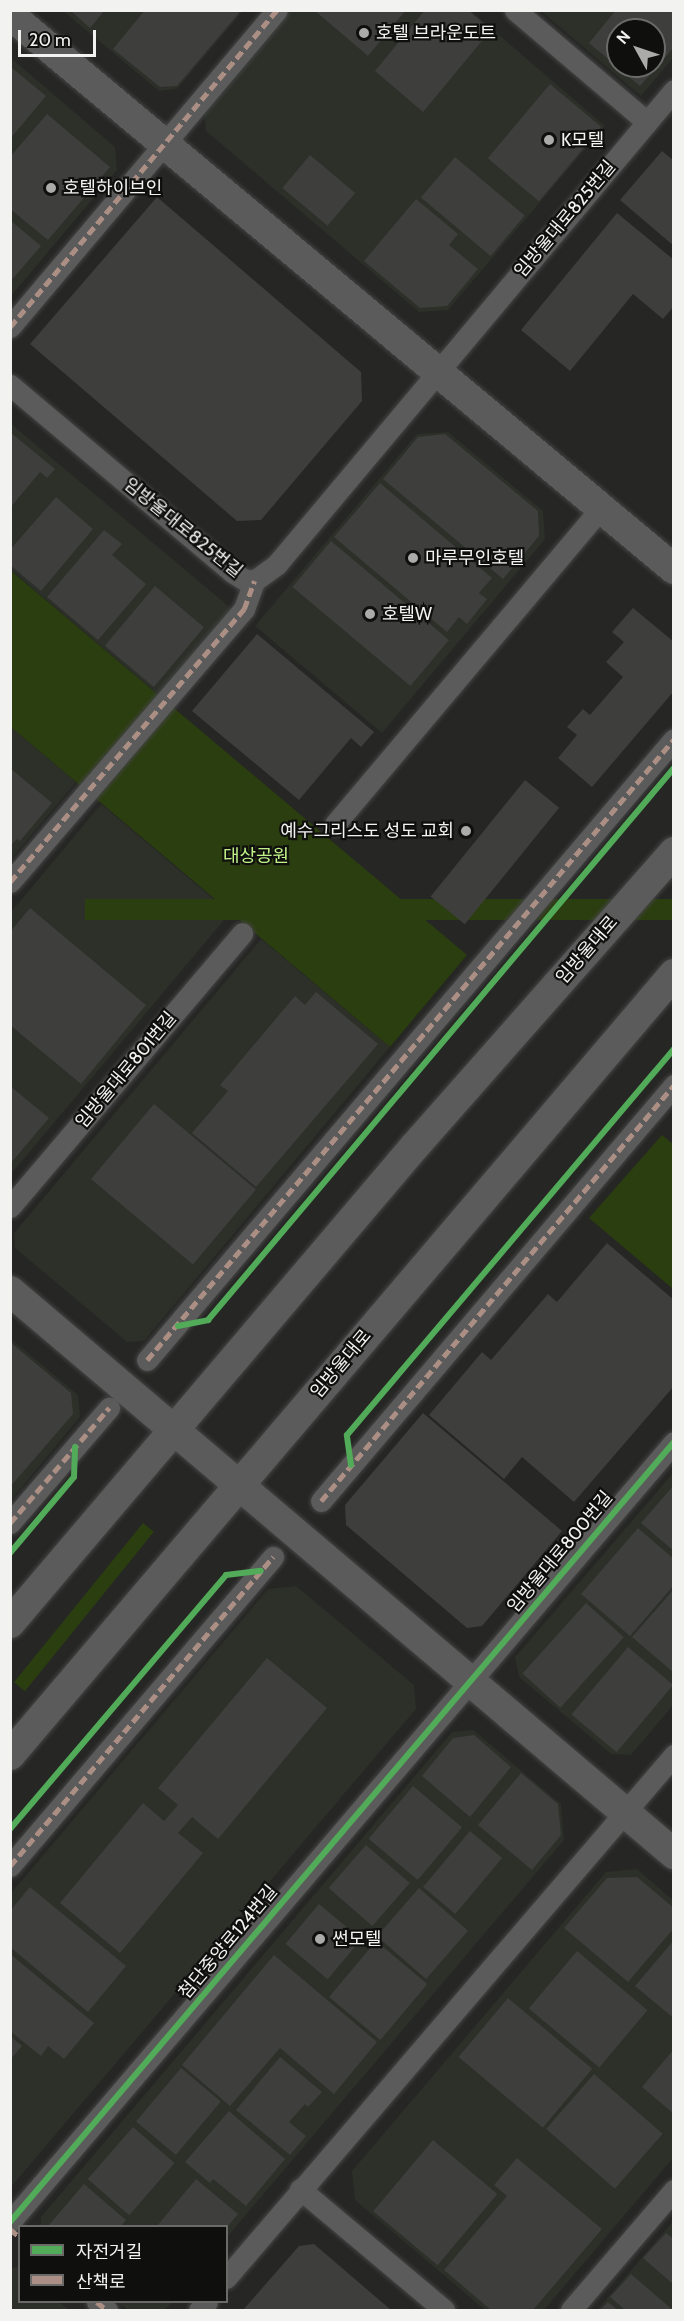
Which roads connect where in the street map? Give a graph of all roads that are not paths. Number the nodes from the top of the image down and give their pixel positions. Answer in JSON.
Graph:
{"nodes":[{"id":1,"x":277,"y":10,"type":"edge"},
{"id":2,"x":515,"y":10,"type":"edge"},
{"id":3,"x":10,"y":15,"type":"edge"},
{"id":4,"x":674,"y":90,"type":"edge"},
{"id":5,"x":647,"y":122,"type":"junction"},
{"id":6,"x":165,"y":143,"type":"junction"},
{"id":7,"x":10,"y":327,"type":"edge"},
{"id":8,"x":437,"y":372,"type":"junction"},
{"id":9,"x":10,"y":385,"type":"edge"},
{"id":10,"x":601,"y":508,"type":"junction"},
{"id":11,"x":674,"y":569,"type":"edge"},
{"id":12,"x":254,"y":581,"type":"junction"},
{"id":13,"x":674,"y":739,"type":"edge"},
{"id":14,"x":334,"y":824,"type":"dead end"},
{"id":15,"x":674,"y":852,"type":"edge"},
{"id":16,"x":10,"y":882,"type":"edge"},
{"id":17,"x":243,"y":933,"type":"dead end"},
{"id":18,"x":674,"y":974,"type":"edge"},
{"id":19,"x":674,"y":1085,"type":"edge"},
{"id":20,"x":10,"y":1207,"type":"edge"},
{"id":21,"x":10,"y":1291,"type":"edge"},
{"id":22,"x":147,"y":1360,"type":"dead end"},
{"id":23,"x":109,"y":1407,"type":"dead end"},
{"id":24,"x":173,"y":1431,"type":"junction"},
{"id":25,"x":674,"y":1442,"type":"edge"},
{"id":26,"x":237,"y":1486,"type":"junction"},
{"id":27,"x":321,"y":1501,"type":"dead end"},
{"id":28,"x":10,"y":1523,"type":"edge"},
{"id":29,"x":273,"y":1557,"type":"dead end"},
{"id":30,"x":10,"y":1623,"type":"edge"},
{"id":31,"x":469,"y":1682,"type":"junction"},
{"id":32,"x":10,"y":1755,"type":"edge"},
{"id":33,"x":674,"y":1755,"type":"edge"},
{"id":34,"x":624,"y":1812,"type":"junction"},
{"id":35,"x":674,"y":1854,"type":"edge"},
{"id":36,"x":10,"y":1866,"type":"edge"},
{"id":37,"x":300,"y":2189,"type":"junction"},
{"id":38,"x":674,"y":2190,"type":"edge"},
{"id":39,"x":10,"y":2222,"type":"edge"},
{"id":40,"x":228,"y":2276,"type":"edge"},
{"id":41,"x":444,"y":2310,"type":"edge"},
{"id":42,"x":571,"y":2310,"type":"edge"}],
"edges":[{"from":1,"to":6,"type":"street"},
{"from":2,"to":5,"type":"street"},
{"from":3,"to":6,"type":"main road"},
{"from":4,"to":5,"type":"street","name":"임방울대로825번길"},
{"from":5,"to":8,"type":"street","name":"임방울대로825번길"},
{"from":6,"to":7,"type":"street"},
{"from":6,"to":8,"type":"main road"},
{"from":8,"to":10,"type":"main road"},
{"from":8,"to":12,"type":"street","name":"임방울대로825번길"},
{"from":9,"to":12,"type":"street","name":"임방울대로825번길"},
{"from":10,"to":11,"type":"main road"},
{"from":10,"to":14,"type":"street"},
{"from":12,"to":16,"type":"street"},
{"from":13,"to":22,"type":"street"},
{"from":15,"to":24,"type":"main road","name":"임방울대로"},
{"from":17,"to":20,"type":"street","name":"임방울대로801번길"},
{"from":18,"to":26,"type":"main road","name":"임방울대로"},
{"from":19,"to":27,"type":"street"},
{"from":21,"to":24,"type":"main road"},
{"from":23,"to":28,"type":"street"},
{"from":24,"to":26,"type":"main road"},
{"from":24,"to":30,"type":"main road","name":"임방울대로"},
{"from":25,"to":31,"type":"street","name":"임방울대로800번길"},
{"from":26,"to":31,"type":"main road"},
{"from":26,"to":32,"type":"main road","name":"임방울대로"},
{"from":29,"to":36,"type":"street"},
{"from":31,"to":34,"type":"main road"},
{"from":31,"to":39,"type":"street","name":"첨단중앙로124번길"},
{"from":33,"to":34,"type":"street"},
{"from":34,"to":35,"type":"main road"},
{"from":34,"to":37,"type":"street"},
{"from":37,"to":40,"type":"street"},
{"from":37,"to":41,"type":"street"},
{"from":38,"to":42,"type":"street"}]}
